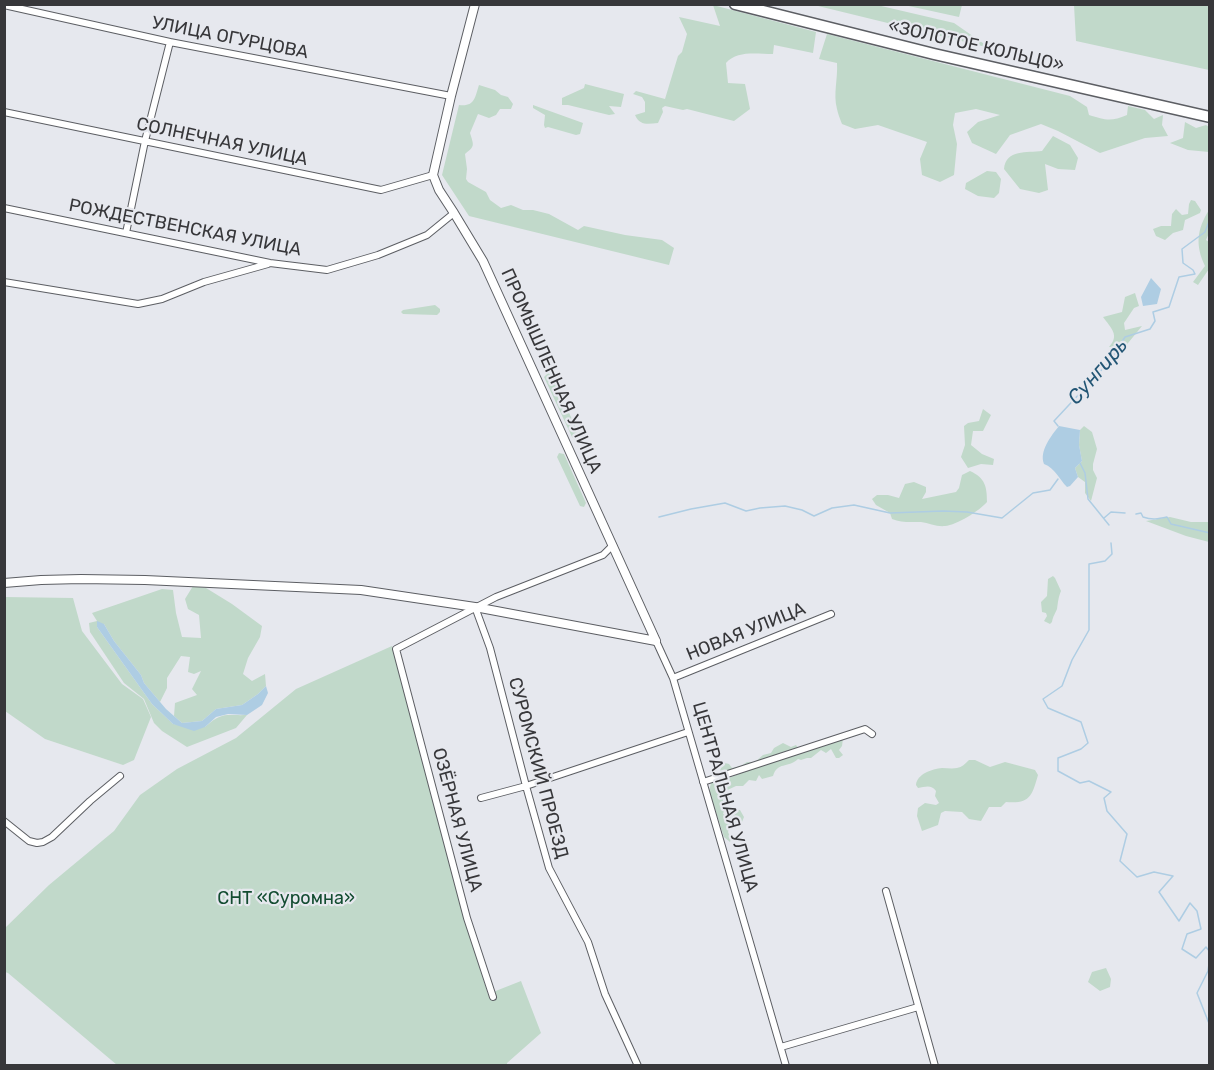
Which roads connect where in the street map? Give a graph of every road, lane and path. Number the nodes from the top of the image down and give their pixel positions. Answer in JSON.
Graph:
{"nodes":[{"id":1,"x":475,"y":4,"type":"edge"},
{"id":2,"x":735,"y":4,"type":"edge"},
{"id":3,"x":764,"y":4,"type":"edge"},
{"id":4,"x":4,"y":5,"type":"edge"},
{"id":5,"x":170,"y":42,"type":"junction"},
{"id":6,"x":451,"y":96,"type":"junction"},
{"id":7,"x":1209,"y":109,"type":"edge"},
{"id":8,"x":4,"y":112,"type":"edge"},
{"id":9,"x":1209,"y":117,"type":"edge"},
{"id":10,"x":145,"y":141,"type":"junction"},
{"id":11,"x":432,"y":175,"type":"junction"},
{"id":12,"x":4,"y":208,"type":"edge"},
{"id":13,"x":454,"y":213,"type":"junction"},
{"id":14,"x":126,"y":233,"type":"junction"},
{"id":15,"x":270,"y":263,"type":"junction"},
{"id":16,"x":4,"y":282,"type":"edge"},
{"id":17,"x":613,"y":545,"type":"junction"},
{"id":18,"x":4,"y":583,"type":"edge"},
{"id":19,"x":476,"y":607,"type":"junction"},
{"id":20,"x":831,"y":615,"type":"dead end"},
{"id":21,"x":656,"y":641,"type":"junction"},
{"id":22,"x":673,"y":678,"type":"junction"},
{"id":23,"x":688,"y":732,"type":"junction"},
{"id":24,"x":872,"y":734,"type":"dead end"},
{"id":25,"x":120,"y":776,"type":"dead end"},
{"id":26,"x":703,"y":782,"type":"junction"},
{"id":27,"x":526,"y":786,"type":"junction"},
{"id":28,"x":481,"y":798,"type":"dead end"},
{"id":29,"x":4,"y":820,"type":"edge"},
{"id":30,"x":886,"y":891,"type":"dead end"},
{"id":31,"x":493,"y":997,"type":"dead end"},
{"id":32,"x":918,"y":1007,"type":"junction"},
{"id":33,"x":781,"y":1047,"type":"junction"},
{"id":34,"x":638,"y":1065,"type":"edge"},
{"id":35,"x":786,"y":1065,"type":"edge"},
{"id":36,"x":934,"y":1065,"type":"edge"}],
"edges":[{"from":1,"to":6,"type":"street"},
{"from":2,"to":9,"type":"highway","name":"«ЗОЛОТОЕ КОЛЬЦО»"},
{"from":3,"to":7,"type":"highway","name":"«ЗОЛОТОЕ КОЛЬЦО»"},
{"from":4,"to":5,"type":"street","name":"УЛИЦА ОГУРЦОВА"},
{"from":5,"to":6,"type":"street","name":"УЛИЦА ОГУРЦОВА"},
{"from":5,"to":10,"type":"street"},
{"from":6,"to":11,"type":"street"},
{"from":8,"to":10,"type":"street","name":"СОЛНЕЧНАЯ УЛИЦА"},
{"from":10,"to":11,"type":"street","name":"СОЛНЕЧНАЯ УЛИЦА"},
{"from":10,"to":14,"type":"street"},
{"from":11,"to":13,"type":"street","name":"ПРОМЫШЛЕННАЯ УЛИЦА"},
{"from":12,"to":14,"type":"street","name":"РОЖДЕСТВЕНСКАЯ УЛИЦА"},
{"from":13,"to":15,"type":"street","name":"РОЖДЕСТВЕНСКАЯ УЛИЦА"},
{"from":13,"to":17,"type":"street","name":"ПРОМЫШЛЕННАЯ УЛИЦА"},
{"from":14,"to":15,"type":"street","name":"РОЖДЕСТВЕНСКАЯ УЛИЦА"},
{"from":15,"to":16,"type":"street"},
{"from":17,"to":19,"type":"street"},
{"from":17,"to":21,"type":"street","name":"ЦЕНТРАЛЬНАЯ УЛИЦА"},
{"from":18,"to":19,"type":"street"},
{"from":19,"to":21,"type":"street"},
{"from":19,"to":27,"type":"street","name":"СУРОМСКИЙ ПРОЕЗД"},
{"from":19,"to":31,"type":"street","name":"ОЗЁРНАЯ УЛИЦА"},
{"from":20,"to":22,"type":"street","name":"НОВАЯ УЛИЦА"},
{"from":21,"to":22,"type":"street","name":"ЦЕНТРАЛЬНАЯ УЛИЦА"},
{"from":22,"to":23,"type":"street","name":"ЦЕНТРАЛЬНАЯ УЛИЦА"},
{"from":23,"to":26,"type":"street","name":"ЦЕНТРАЛЬНАЯ УЛИЦА"},
{"from":23,"to":27,"type":"street"},
{"from":24,"to":26,"type":"street"},
{"from":25,"to":29,"type":"street"},
{"from":26,"to":33,"type":"street","name":"ЦЕНТРАЛЬНАЯ УЛИЦА"},
{"from":27,"to":28,"type":"street"},
{"from":27,"to":34,"type":"street","name":"СУРОМСКИЙ ПРОЕЗД"},
{"from":30,"to":32,"type":"street"},
{"from":32,"to":33,"type":"street"},
{"from":32,"to":36,"type":"street"},
{"from":33,"to":35,"type":"street","name":"ЦЕНТРАЛЬНАЯ УЛИЦА"}]}
